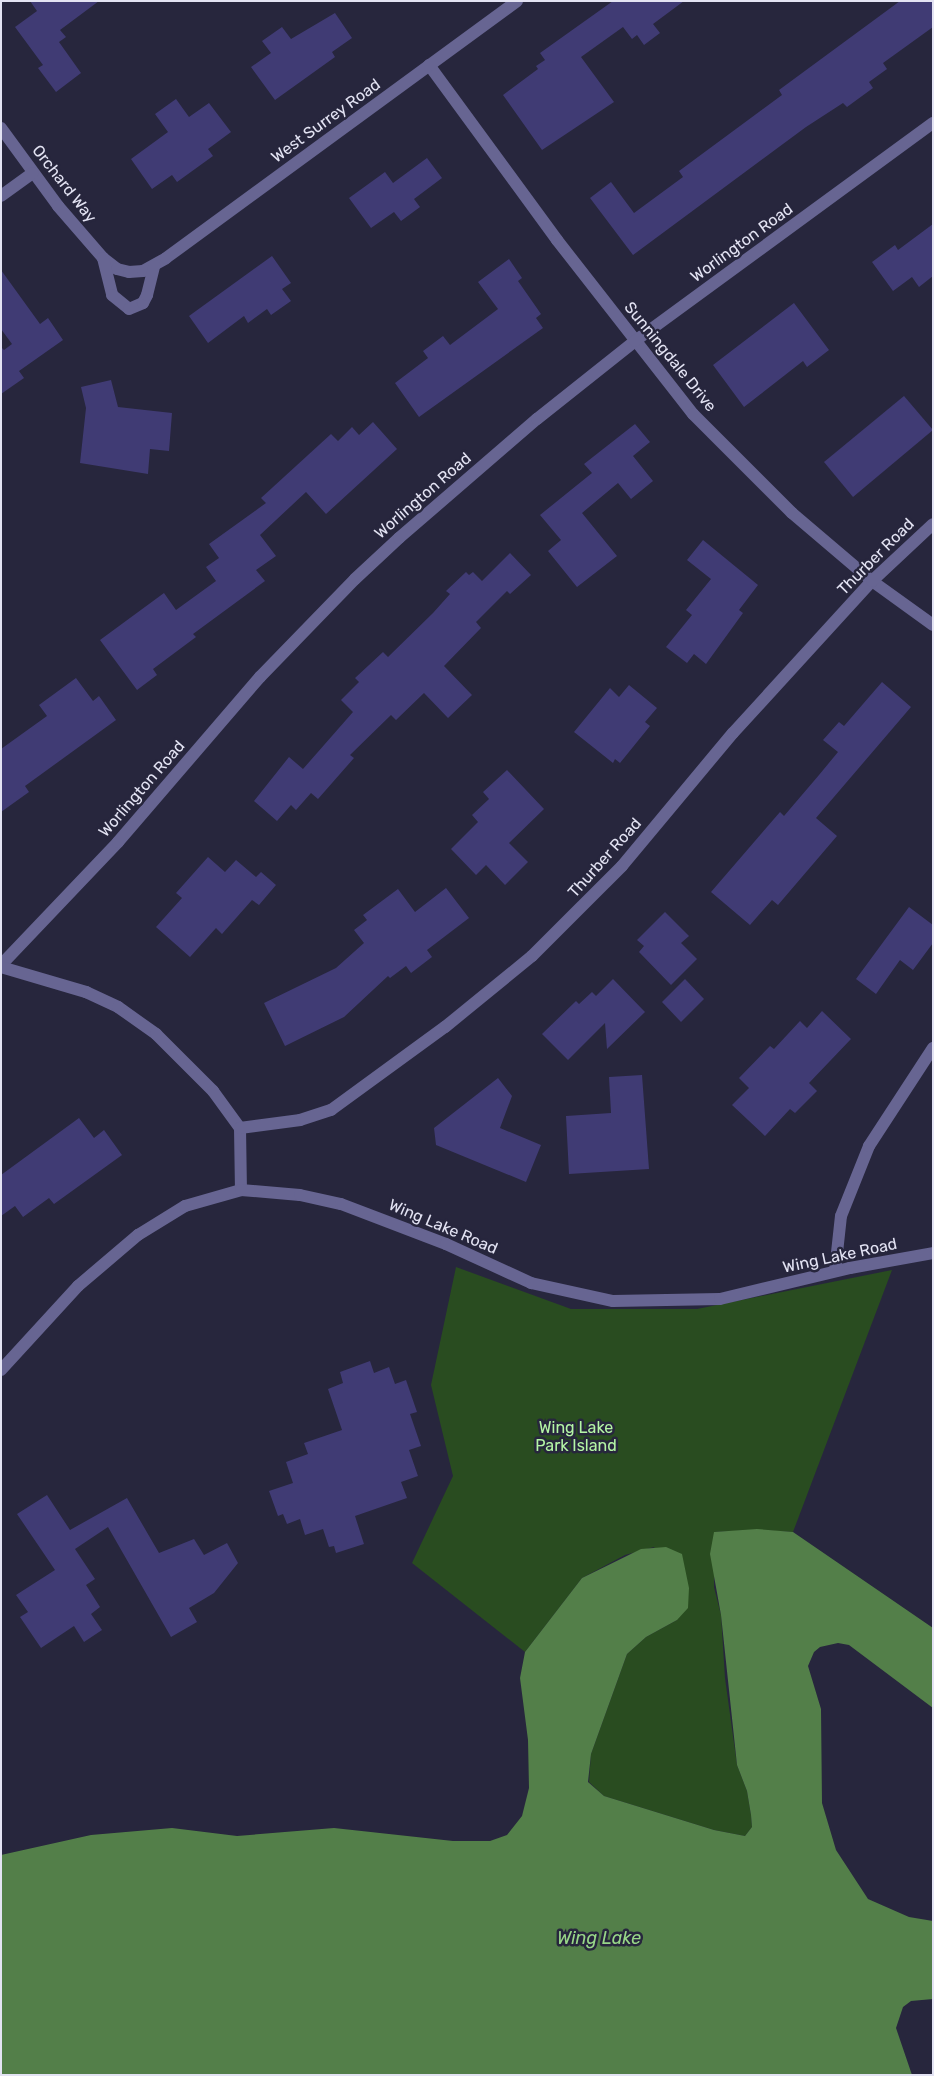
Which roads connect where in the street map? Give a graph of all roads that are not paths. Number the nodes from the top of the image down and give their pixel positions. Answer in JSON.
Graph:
{"nodes":[{"id":1,"x":517,"y":1,"type":"edge"},
{"id":2,"x":429,"y":65,"type":"junction"},
{"id":3,"x":933,"y":124,"type":"edge"},
{"id":4,"x":3,"y":136,"type":"edge"},
{"id":5,"x":33,"y":172,"type":"junction"},
{"id":6,"x":1,"y":196,"type":"edge"},
{"id":7,"x":103,"y":258,"type":"junction"},
{"id":8,"x":154,"y":266,"type":"junction"},
{"id":9,"x":129,"y":272,"type":"joint"},
{"id":10,"x":635,"y":341,"type":"junction"},
{"id":11,"x":933,"y":524,"type":"edge"},
{"id":12,"x":872,"y":581,"type":"junction"},
{"id":13,"x":933,"y":625,"type":"edge"},
{"id":14,"x":1,"y":966,"type":"edge"},
{"id":15,"x":933,"y":1048,"type":"edge"},
{"id":16,"x":240,"y":1128,"type":"junction"},
{"id":17,"x":242,"y":1190,"type":"junction"},
{"id":18,"x":933,"y":1253,"type":"edge"},
{"id":19,"x":835,"y":1271,"type":"junction"},
{"id":20,"x":1,"y":1370,"type":"edge"}],
"edges":[{"from":1,"to":2,"type":"street","name":"West Surrey Road"},
{"from":2,"to":8,"type":"street","name":"West Surrey Road"},
{"from":2,"to":10,"type":"street","name":"Sunningdale Drive"},
{"from":3,"to":10,"type":"street","name":"Worlington Road"},
{"from":4,"to":5,"type":"street","name":"Orchard Way"},
{"from":5,"to":6,"type":"street"},
{"from":5,"to":7,"type":"street","name":"Orchard Way"},
{"from":7,"to":8,"type":"street","name":"Orchard Way"},
{"from":7,"to":9,"type":"street","name":"Orchard Way"},
{"from":8,"to":9,"type":"street","name":"West Surrey Road"},
{"from":10,"to":12,"type":"street","name":"Sunningdale Drive"},
{"from":10,"to":14,"type":"street","name":"Worlington Road"},
{"from":11,"to":12,"type":"street","name":"Thurber Road"},
{"from":12,"to":13,"type":"street","name":"Sunningdale Drive"},
{"from":12,"to":16,"type":"street","name":"Thurber Road"},
{"from":14,"to":16,"type":"street"},
{"from":15,"to":19,"type":"street"},
{"from":16,"to":17,"type":"street"},
{"from":17,"to":19,"type":"street","name":"Wing Lake Road"},
{"from":17,"to":20,"type":"street","name":"Wing Lake Road"},
{"from":18,"to":19,"type":"street","name":"Wing Lake Road"}]}
